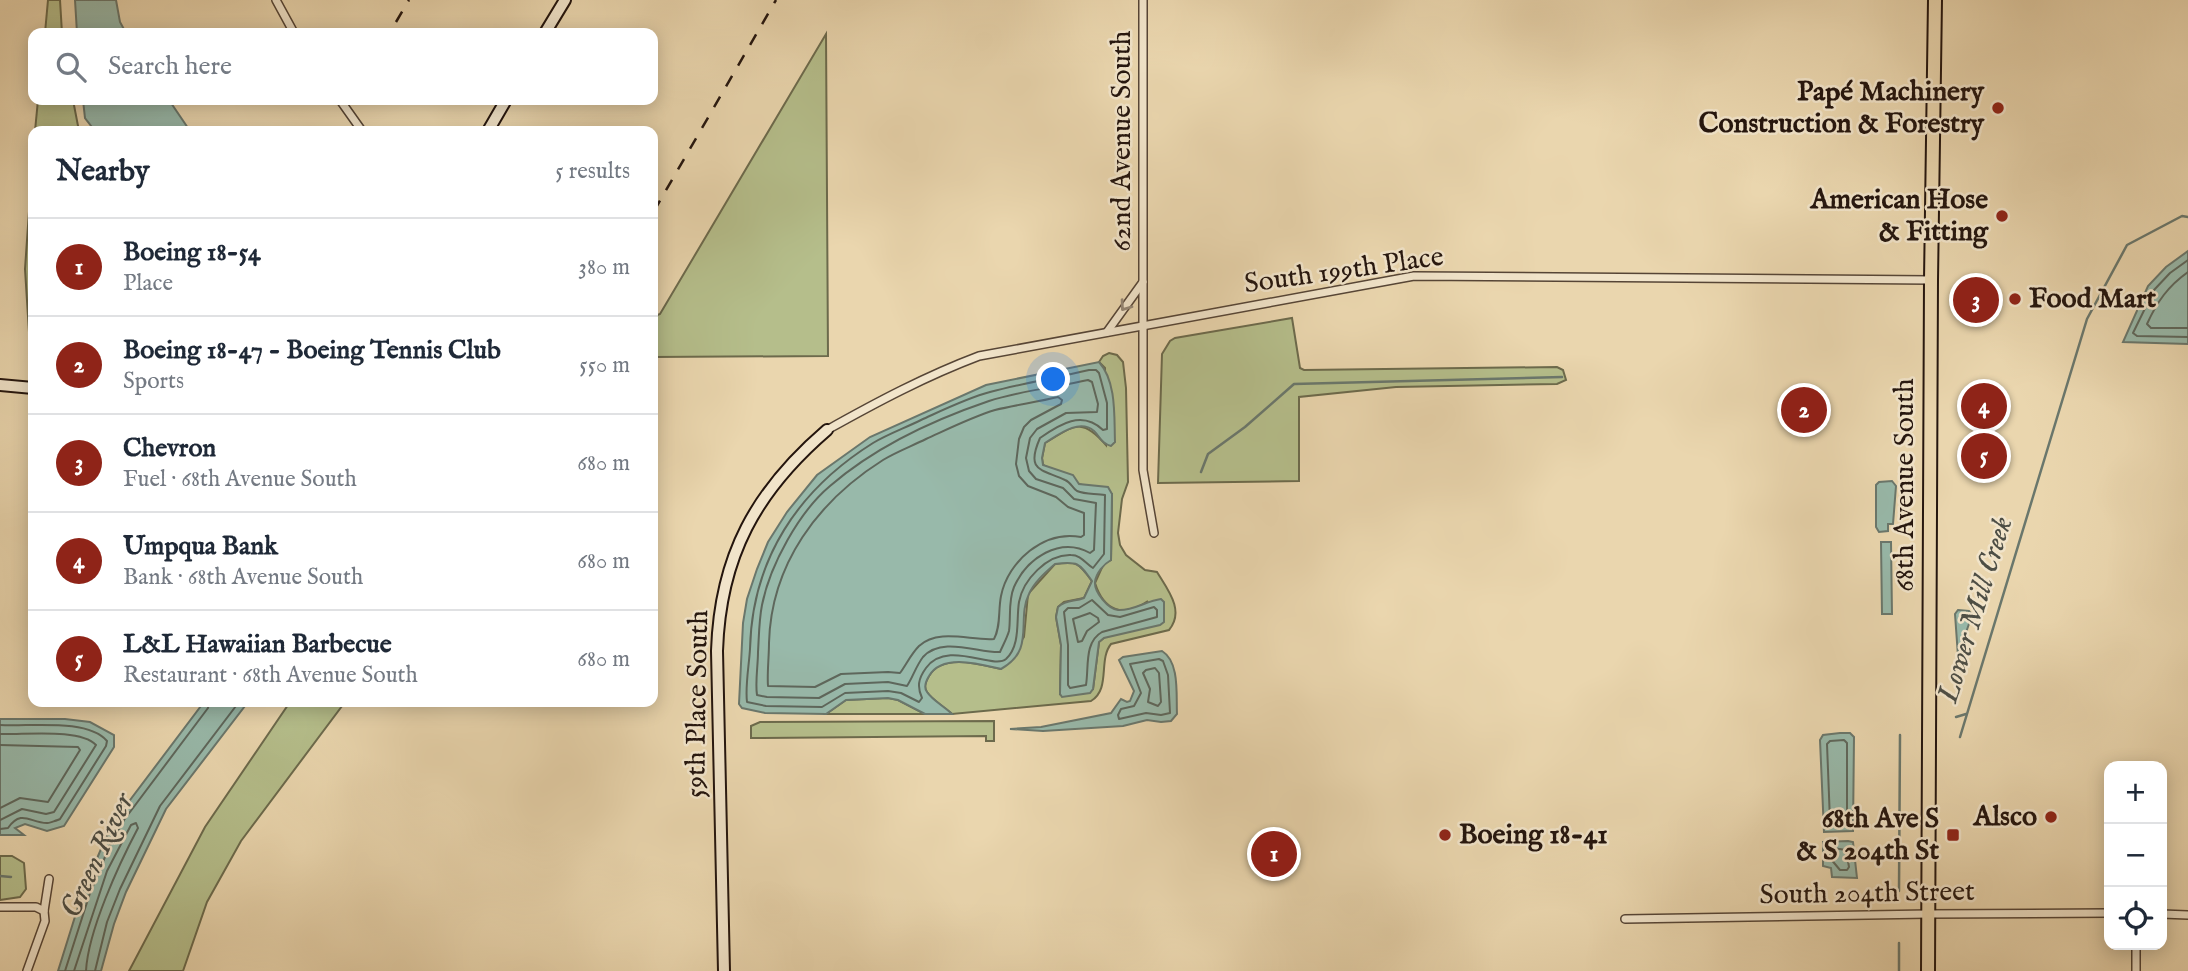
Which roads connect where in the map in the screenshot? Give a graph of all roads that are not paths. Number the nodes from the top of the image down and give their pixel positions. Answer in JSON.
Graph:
{"nodes":[{"id":1,"x":276,"y":0,"type":"edge"},
{"id":2,"x":565,"y":0,"type":"edge"},
{"id":3,"x":1143,"y":0,"type":"edge"},
{"id":4,"x":1935,"y":0,"type":"edge"},
{"id":5,"x":291,"y":28,"type":"edge"},
{"id":6,"x":548,"y":28,"type":"edge"},
{"id":7,"x":344,"y":105,"type":"edge"},
{"id":8,"x":503,"y":105,"type":"edge"},
{"id":9,"x":358,"y":126,"type":"edge"},
{"id":10,"x":491,"y":126,"type":"edge"},
{"id":11,"x":1931,"y":280,"type":"junction"},
{"id":12,"x":1144,"y":281,"type":"junction"},
{"id":13,"x":1144,"y":325,"type":"junction"},
{"id":14,"x":1107,"y":332,"type":"junction"},
{"id":15,"x":0,"y":385,"type":"edge"},
{"id":16,"x":28,"y":388,"type":"edge"},
{"id":17,"x":827,"y":429,"type":"joint"},
{"id":18,"x":1154,"y":533,"type":"dead end"},
{"id":19,"x":49,"y":879,"type":"dead end"},
{"id":20,"x":0,"y":907,"type":"edge"},
{"id":21,"x":44,"y":911,"type":"junction"},
{"id":22,"x":2104,"y":913,"type":"edge"},
{"id":23,"x":1928,"y":914,"type":"junction"},
{"id":24,"x":2167,"y":914,"type":"edge"},
{"id":25,"x":2188,"y":915,"type":"edge"},
{"id":26,"x":1625,"y":919,"type":"dead end"},
{"id":27,"x":2136,"y":950,"type":"edge"},
{"id":28,"x":27,"y":971,"type":"edge"},
{"id":29,"x":724,"y":971,"type":"edge"},
{"id":30,"x":1928,"y":971,"type":"edge"},
{"id":31,"x":2136,"y":971,"type":"edge"}],
"edges":[{"from":1,"to":5,"type":"street"},
{"from":2,"to":6,"type":"street"},
{"from":3,"to":12,"type":"street","name":"62nd Avenue South"},
{"from":4,"to":11,"type":"main road","name":"68th Avenue South"},
{"from":7,"to":9,"type":"street"},
{"from":8,"to":10,"type":"street"},
{"from":11,"to":13,"type":"street","name":"South 199th Place"},
{"from":11,"to":23,"type":"main road","name":"68th Avenue South"},
{"from":12,"to":13,"type":"street","name":"62nd Avenue South"},
{"from":12,"to":14,"type":"street","name":"62nd Avenue South","one_way":true},
{"from":13,"to":14,"type":"street","name":"South 199th Place"},
{"from":13,"to":18,"type":"street","name":"62nd Avenue South"},
{"from":14,"to":17,"type":"street","name":"South 199th Place"},
{"from":15,"to":16,"type":"street"},
{"from":17,"to":29,"type":"street","name":"59th Place South"},
{"from":19,"to":21,"type":"street"},
{"from":20,"to":21,"type":"street"},
{"from":21,"to":28,"type":"street"},
{"from":22,"to":23,"type":"street","name":"South 204th Street"},
{"from":23,"to":26,"type":"street","name":"South 204th Street"},
{"from":23,"to":30,"type":"main road","name":"68th Avenue South"},
{"from":24,"to":25,"type":"street"},
{"from":27,"to":31,"type":"street"}]}
